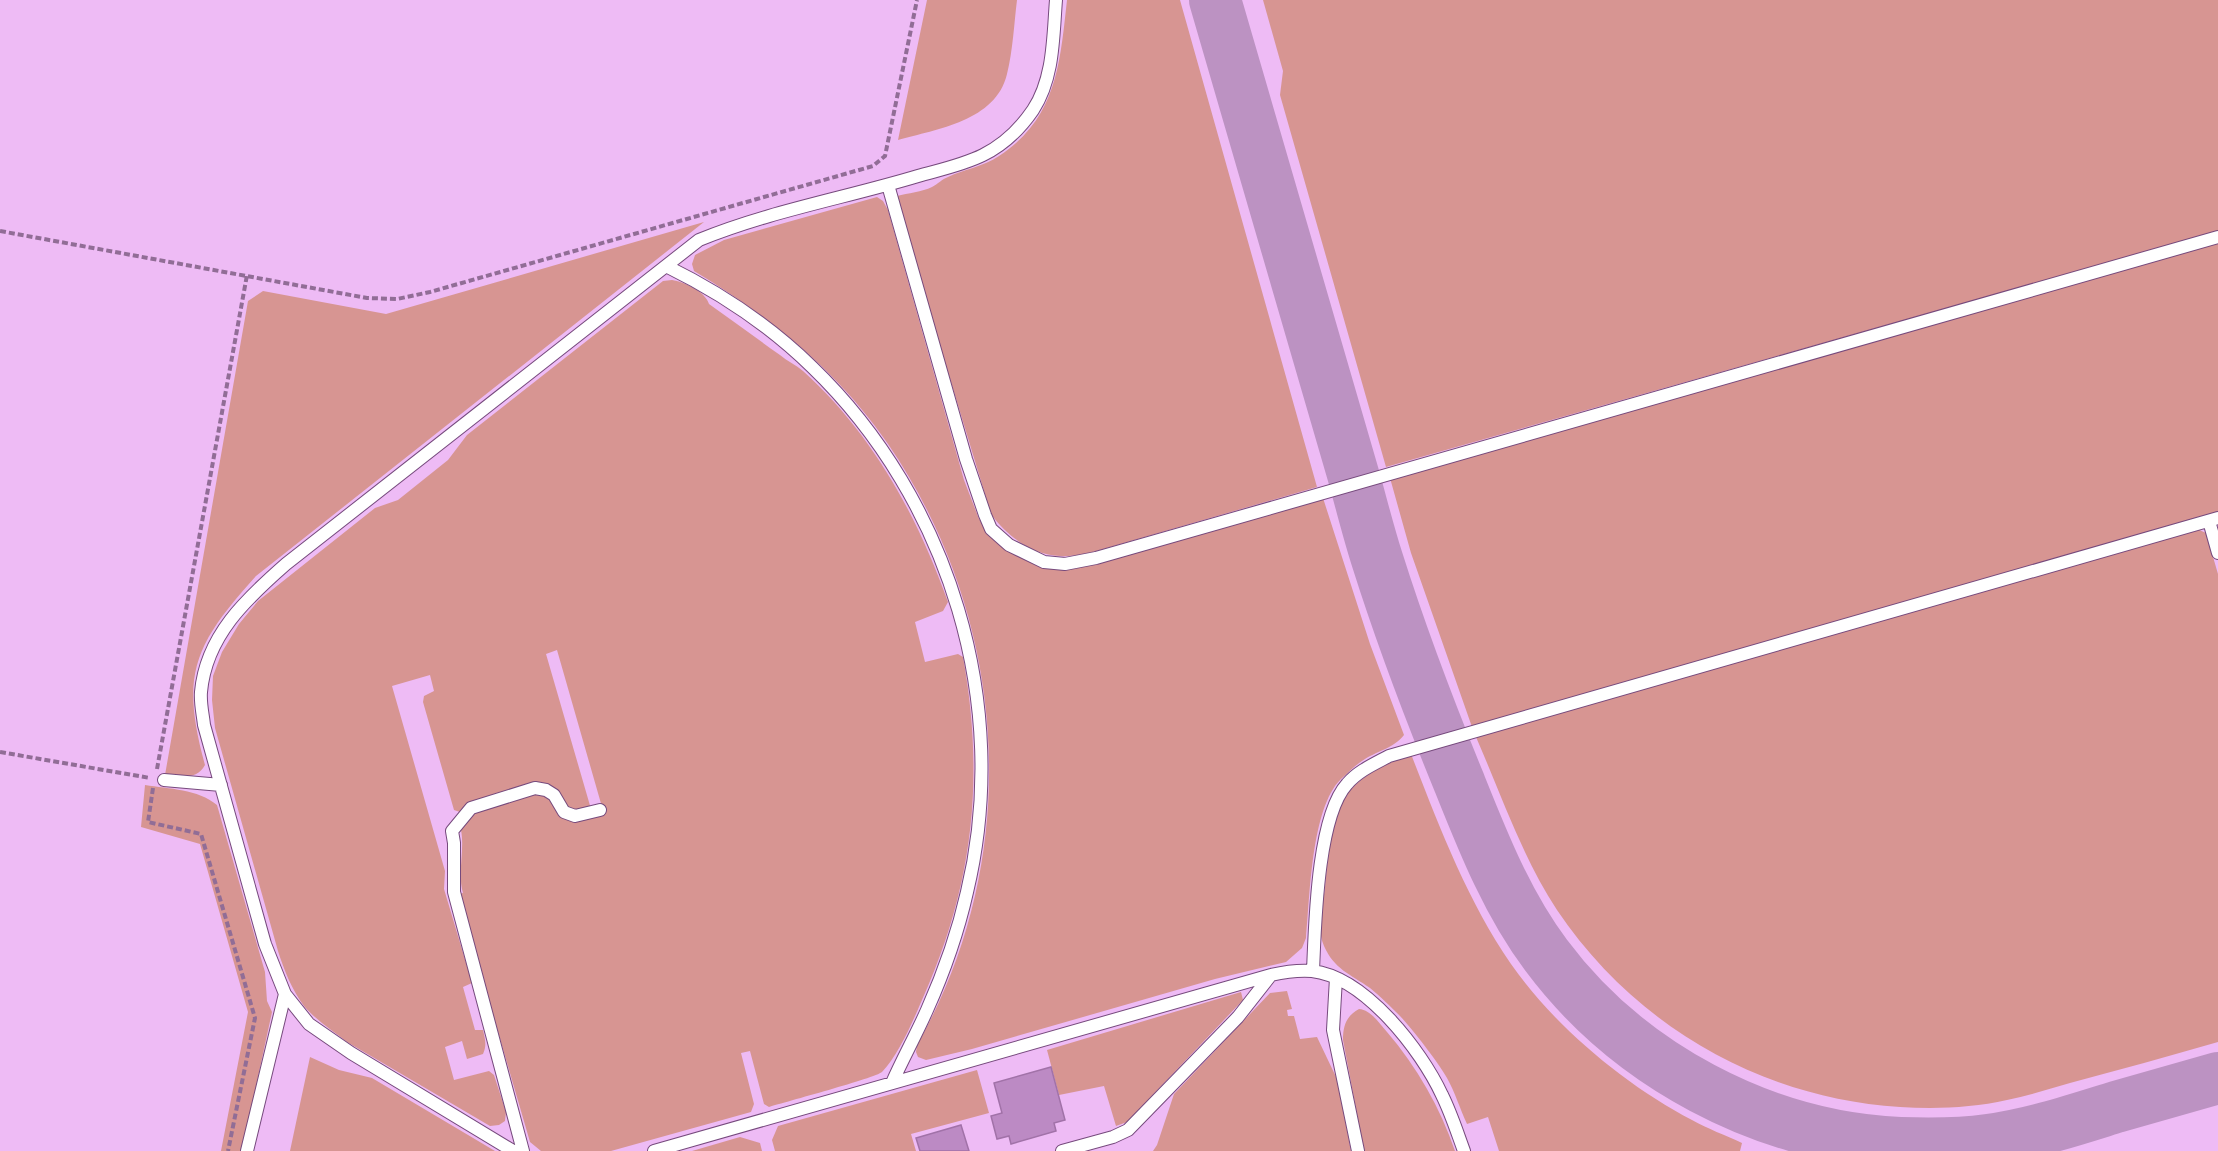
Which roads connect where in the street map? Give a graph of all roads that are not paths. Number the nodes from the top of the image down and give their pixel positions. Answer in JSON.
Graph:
{"nodes":[{"id":1,"x":1056,"y":0,"type":"edge"},
{"id":2,"x":888,"y":185,"type":"junction"},
{"id":3,"x":2218,"y":237,"type":"edge"},
{"id":4,"x":666,"y":266,"type":"junction"},
{"id":5,"x":2213,"y":520,"type":"edge"},
{"id":6,"x":2218,"y":553,"type":"edge"},
{"id":7,"x":164,"y":780,"type":"road end"},
{"id":8,"x":221,"y":785,"type":"junction"},
{"id":9,"x":600,"y":810,"type":"dead end"},
{"id":10,"x":1313,"y":971,"type":"junction"},
{"id":11,"x":1271,"y":975,"type":"junction"},
{"id":12,"x":1336,"y":978,"type":"junction"},
{"id":13,"x":285,"y":994,"type":"junction"},
{"id":14,"x":892,"y":1083,"type":"junction"},
{"id":15,"x":247,"y":1151,"type":"edge"},
{"id":16,"x":513,"y":1151,"type":"edge"},
{"id":17,"x":523,"y":1151,"type":"edge"},
{"id":18,"x":654,"y":1151,"type":"edge"},
{"id":19,"x":1062,"y":1151,"type":"edge"},
{"id":20,"x":1358,"y":1151,"type":"edge"},
{"id":21,"x":1464,"y":1151,"type":"edge"}],
"edges":[{"from":1,"to":2,"type":"lane"},
{"from":2,"to":3,"type":"lane"},
{"from":2,"to":4,"type":"lane"},
{"from":4,"to":8,"type":"lane"},
{"from":4,"to":14,"type":"lane"},
{"from":5,"to":6,"type":"lane"},
{"from":5,"to":10,"type":"lane"},
{"from":7,"to":8,"type":"lane"},
{"from":8,"to":13,"type":"lane"},
{"from":9,"to":17,"type":"lane"},
{"from":10,"to":11,"type":"lane"},
{"from":10,"to":12,"type":"lane"},
{"from":11,"to":14,"type":"lane"},
{"from":11,"to":19,"type":"lane"},
{"from":12,"to":20,"type":"lane"},
{"from":12,"to":21,"type":"lane"},
{"from":13,"to":15,"type":"lane"},
{"from":13,"to":16,"type":"lane"},
{"from":14,"to":18,"type":"lane"}]}
